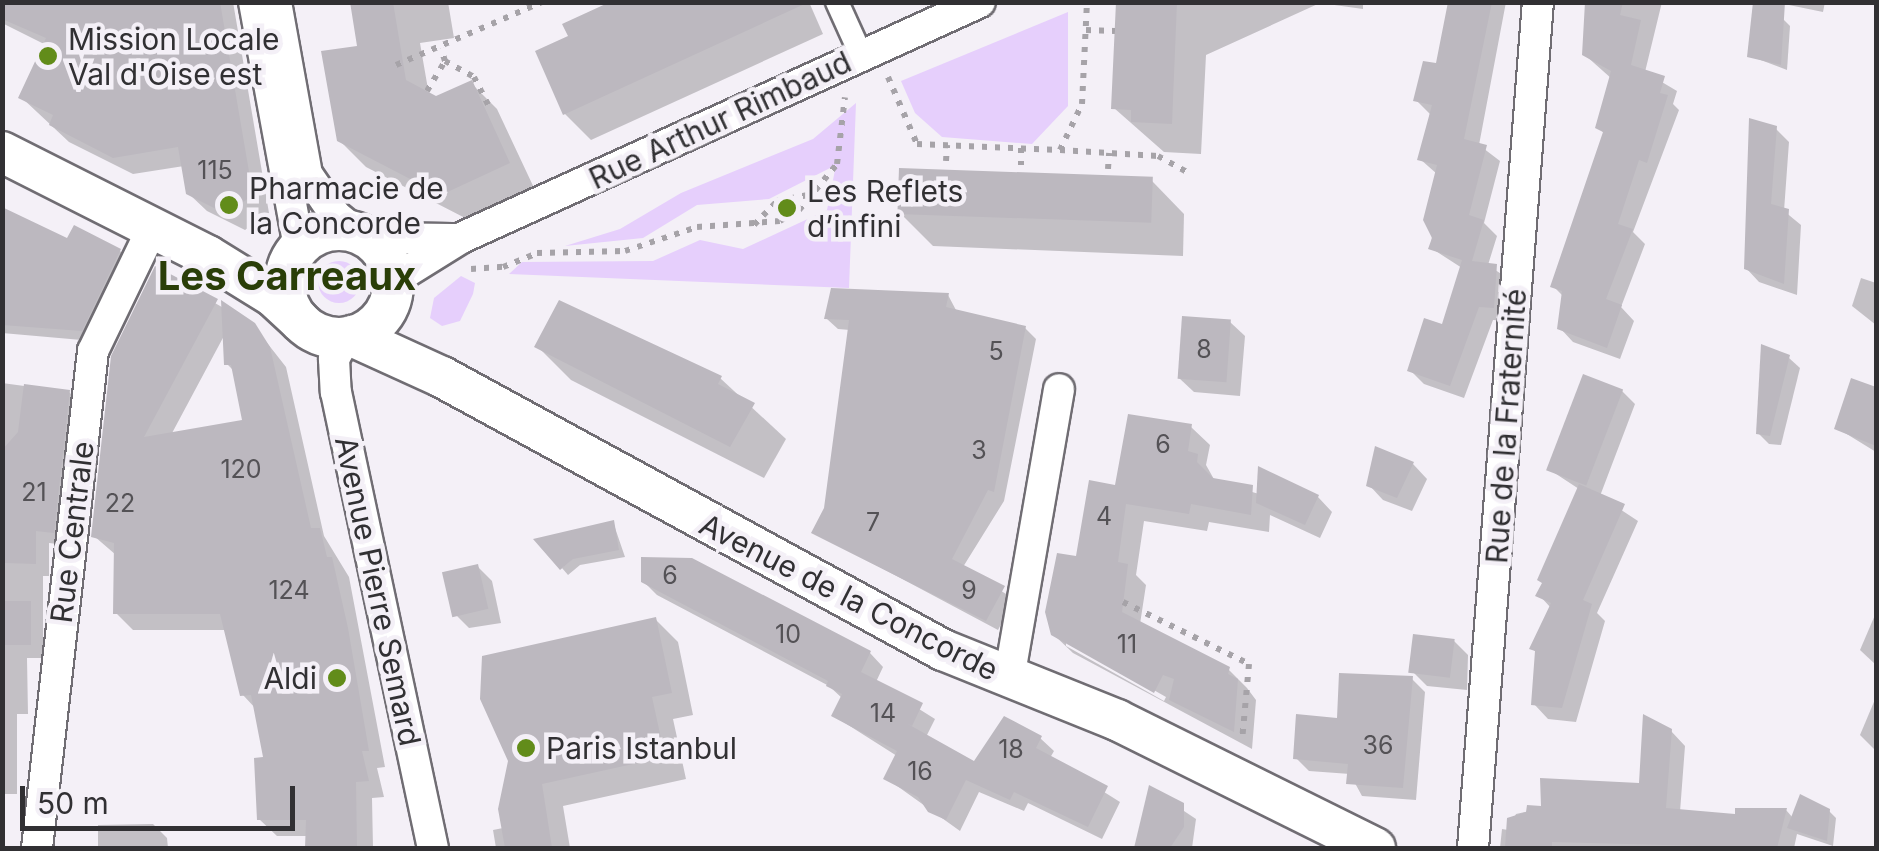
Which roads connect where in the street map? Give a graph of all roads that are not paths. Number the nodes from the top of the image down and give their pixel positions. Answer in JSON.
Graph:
{"nodes":[{"id":1,"x":254,"y":2,"type":"edge"},
{"id":2,"x":276,"y":2,"type":"edge"},
{"id":3,"x":837,"y":2,"type":"edge"},
{"id":4,"x":980,"y":2,"type":"edge"},
{"id":5,"x":1538,"y":2,"type":"edge"},
{"id":6,"x":871,"y":63,"type":"junction"},
{"id":7,"x":2,"y":152,"type":"edge"},
{"id":8,"x":152,"y":229,"type":"junction"},
{"id":9,"x":362,"y":236,"type":"junction"},
{"id":10,"x":461,"y":238,"type":"junction"},
{"id":11,"x":298,"y":249,"type":"junction"},
{"id":12,"x":208,"y":256,"type":"junction"},
{"id":13,"x":393,"y":284,"type":"junction"},
{"id":14,"x":301,"y":322,"type":"junction"},
{"id":15,"x":350,"y":336,"type":"junction"},
{"id":16,"x":442,"y":377,"type":"junction"},
{"id":17,"x":1060,"y":388,"type":"dead end"},
{"id":18,"x":1010,"y":679,"type":"junction"},
{"id":19,"x":37,"y":848,"type":"edge"},
{"id":20,"x":433,"y":848,"type":"edge"},
{"id":21,"x":1375,"y":848,"type":"edge"},
{"id":22,"x":1473,"y":848,"type":"edge"}],
"edges":[{"from":1,"to":11,"type":"street"},
{"from":2,"to":9,"type":"street"},
{"from":3,"to":6,"type":"street"},
{"from":4,"to":6,"type":"street","name":"Rue Arthur Rimbaud"},
{"from":5,"to":22,"type":"street","name":"Rue de la Fraternité"},
{"from":6,"to":10,"type":"street","name":"Rue Arthur Rimbaud"},
{"from":7,"to":8,"type":"main road"},
{"from":8,"to":12,"type":"main road"},
{"from":8,"to":19,"type":"street","name":"Rue Centrale"},
{"from":9,"to":10,"type":"street"},
{"from":9,"to":11,"type":"main road"},
{"from":9,"to":13,"type":"main road"},
{"from":10,"to":13,"type":"street","name":"Rue Arthur Rimbaud"},
{"from":11,"to":12,"type":"main road"},
{"from":11,"to":14,"type":"main road"},
{"from":12,"to":14,"type":"main road"},
{"from":13,"to":15,"type":"main road"},
{"from":13,"to":16,"type":"main road","name":"Avenue de la Concorde"},
{"from":14,"to":15,"type":"main road"},
{"from":15,"to":16,"type":"main road","name":"Avenue de la Concorde"},
{"from":15,"to":20,"type":"street","name":"Avenue Pierre Semard"},
{"from":16,"to":18,"type":"main road","name":"Avenue de la Concorde"},
{"from":17,"to":18,"type":"street"},
{"from":18,"to":21,"type":"main road","name":"Avenue de la Concorde"}]}
